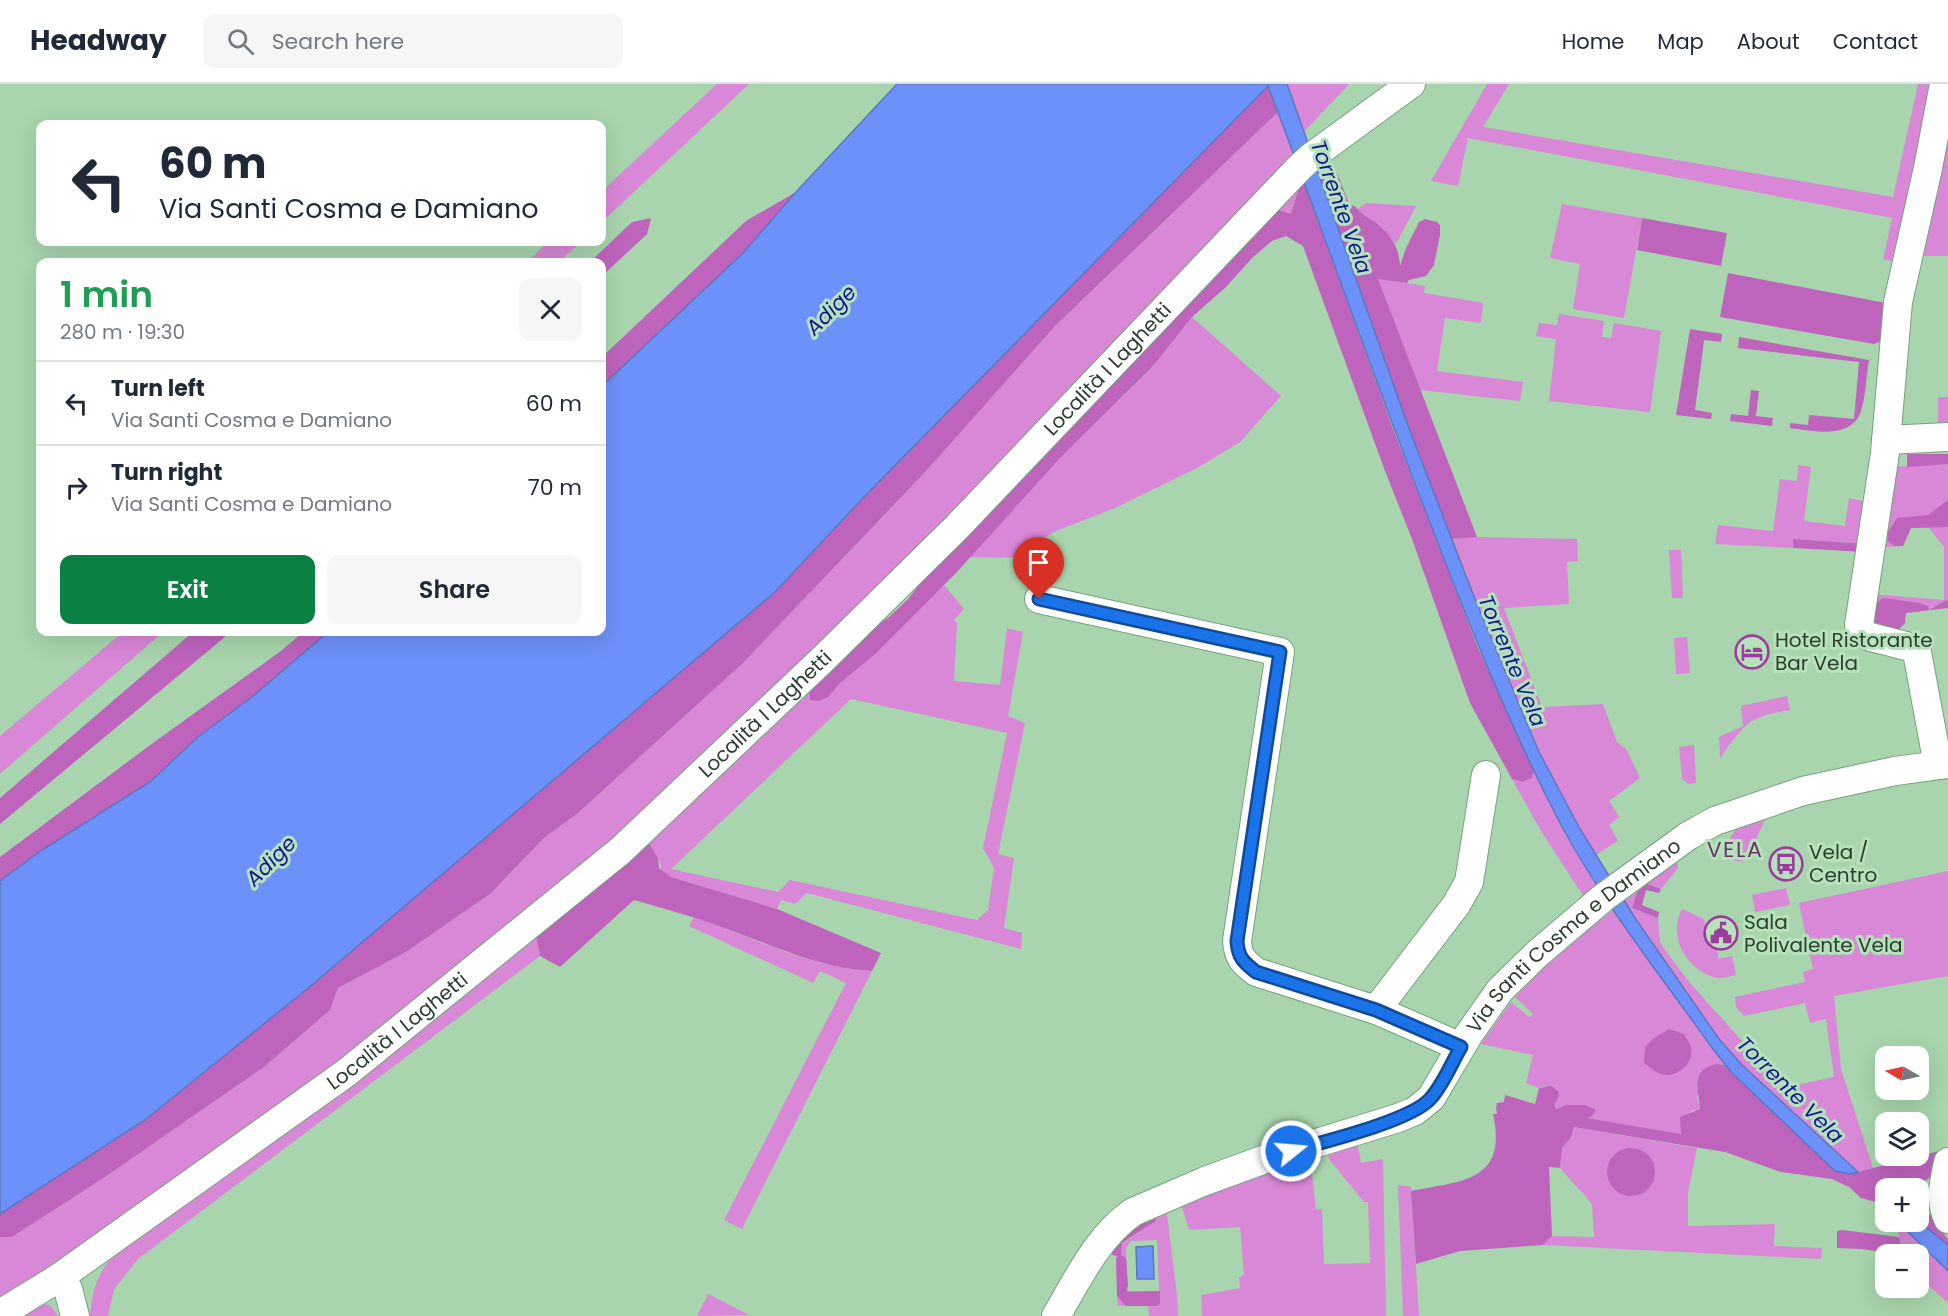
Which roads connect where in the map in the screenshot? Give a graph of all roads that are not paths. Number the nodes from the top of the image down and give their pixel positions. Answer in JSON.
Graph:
{"nodes":[{"id":1,"x":1411,"y":84,"type":"edge"},
{"id":2,"x":1944,"y":84,"type":"edge"},
{"id":3,"x":1948,"y":438,"type":"edge"},
{"id":4,"x":1886,"y":440,"type":"junction"},
{"id":5,"x":1039,"y":599,"type":"dead end"},
{"id":6,"x":1943,"y":765,"type":"edge"},
{"id":7,"x":1486,"y":775,"type":"dead end"},
{"id":8,"x":1376,"y":1010,"type":"junction"},
{"id":9,"x":1461,"y":1047,"type":"junction"},
{"id":10,"x":1948,"y":1162,"type":"edge"},
{"id":11,"x":1948,"y":1219,"type":"edge"},
{"id":12,"x":60,"y":1277,"type":"junction"},
{"id":13,"x":0,"y":1314,"type":"edge"},
{"id":14,"x":75,"y":1316,"type":"edge"},
{"id":15,"x":1056,"y":1316,"type":"edge"}],
"edges":[{"from":1,"to":12,"type":"street","name":"Località I Laghetti"},
{"from":2,"to":4,"type":"street","name":"Via Santi Cosma e Damiano"},
{"from":3,"to":4,"type":"street"},
{"from":4,"to":6,"type":"street","name":"Via Santi Cosma e Damiano"},
{"from":5,"to":8,"type":"street","name":"Via Santi Cosma e Damiano"},
{"from":6,"to":9,"type":"street","name":"Via Santi Cosma e Damiano"},
{"from":7,"to":8,"type":"street"},
{"from":8,"to":9,"type":"street","name":"Via Santi Cosma e Damiano"},
{"from":9,"to":15,"type":"street","name":"Via Santi Cosma e Damiano"},
{"from":10,"to":11,"type":"street"},
{"from":12,"to":13,"type":"street"},
{"from":12,"to":14,"type":"street"}]}
